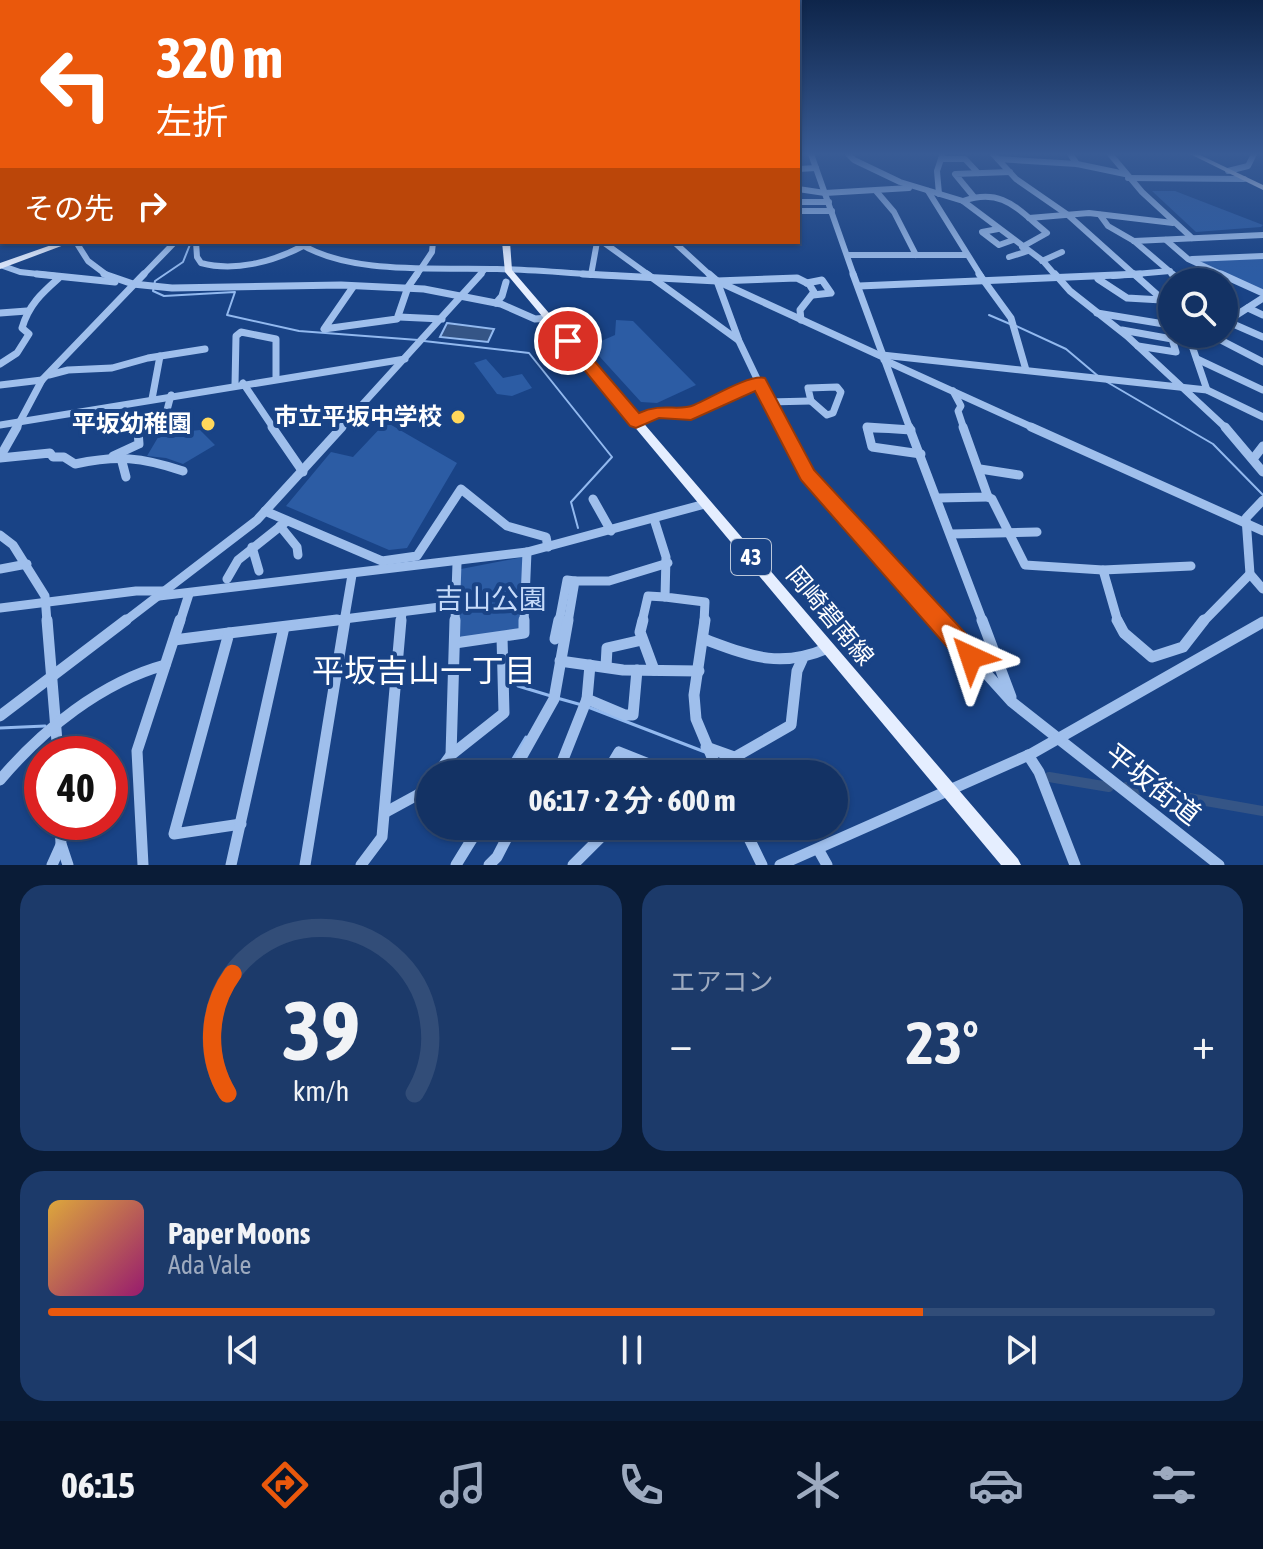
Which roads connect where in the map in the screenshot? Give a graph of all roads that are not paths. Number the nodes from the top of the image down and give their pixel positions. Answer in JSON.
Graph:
{"nodes":[{"id":1,"x":826,"y":194,"type":"edge"},
{"id":2,"x":879,"y":194,"type":"edge"},
{"id":3,"x":930,"y":194,"type":"edge"},
{"id":4,"x":940,"y":194,"type":"edge"},
{"id":5,"x":972,"y":194,"type":"edge"},
{"id":6,"x":1040,"y":194,"type":"edge"},
{"id":7,"x":1145,"y":194,"type":"edge"},
{"id":8,"x":974,"y":197,"type":"junction"},
{"id":9,"x":963,"y":201,"type":"junction"},
{"id":10,"x":800,"y":202,"type":"edge"},
{"id":11,"x":829,"y":202,"type":"junction"},
{"id":12,"x":800,"y":211,"type":"edge"},
{"id":13,"x":832,"y":211,"type":"junction"},
{"id":14,"x":1068,"y":215,"type":"junction"},
{"id":15,"x":1100,"y":215,"type":"junction"},
{"id":16,"x":1029,"y":218,"type":"junction"},
{"id":17,"x":1173,"y":223,"type":"junction"},
{"id":18,"x":998,"y":229,"type":"junction"},
{"id":19,"x":1263,"y":235,"type":"edge"},
{"id":20,"x":1193,"y":238,"type":"junction"},
{"id":21,"x":1013,"y":240,"type":"junction"},
{"id":22,"x":1166,"y":240,"type":"junction"},
{"id":23,"x":1134,"y":241,"type":"junction"},
{"id":24,"x":63,"y":244,"type":"edge"},
{"id":25,"x":77,"y":244,"type":"edge"},
{"id":26,"x":173,"y":244,"type":"edge"},
{"id":27,"x":196,"y":244,"type":"edge"},
{"id":28,"x":300,"y":244,"type":"edge"},
{"id":29,"x":433,"y":244,"type":"edge"},
{"id":30,"x":506,"y":244,"type":"edge"},
{"id":31,"x":597,"y":244,"type":"edge"},
{"id":32,"x":606,"y":244,"type":"edge"},
{"id":33,"x":676,"y":244,"type":"edge"},
{"id":34,"x":1025,"y":249,"type":"junction"},
{"id":35,"x":1062,"y":252,"type":"dead end"},
{"id":36,"x":848,"y":255,"type":"junction"},
{"id":37,"x":916,"y":255,"type":"junction"},
{"id":38,"x":966,"y":255,"type":"junction"},
{"id":39,"x":1263,"y":256,"type":"edge"},
{"id":40,"x":1009,"y":257,"type":"dead end"},
{"id":41,"x":1188,"y":259,"type":"junction"},
{"id":42,"x":1042,"y":261,"type":"junction"},
{"id":43,"x":422,"y":268,"type":"junction"},
{"id":44,"x":1166,"y":268,"type":"edge"},
{"id":45,"x":3,"y":269,"type":"edge"},
{"id":46,"x":484,"y":270,"type":"junction"},
{"id":47,"x":1158,"y":272,"type":"edge"},
{"id":48,"x":591,"y":275,"type":"junction"},
{"id":49,"x":1134,"y":275,"type":"junction"},
{"id":50,"x":507,"y":276,"type":"junction"},
{"id":51,"x":60,"y":277,"type":"junction"},
{"id":52,"x":1057,"y":277,"type":"junction"},
{"id":53,"x":655,"y":278,"type":"junction"},
{"id":54,"x":983,"y":279,"type":"junction"},
{"id":55,"x":1098,"y":279,"type":"junction"},
{"id":56,"x":118,"y":280,"type":"junction"},
{"id":57,"x":717,"y":281,"type":"junction"},
{"id":58,"x":807,"y":283,"type":"junction"},
{"id":59,"x":134,"y":284,"type":"junction"},
{"id":60,"x":859,"y":286,"type":"junction"},
{"id":61,"x":353,"y":287,"type":"junction"},
{"id":62,"x":408,"y":287,"type":"junction"},
{"id":63,"x":464,"y":295,"type":"junction"},
{"id":64,"x":813,"y":295,"type":"junction"},
{"id":65,"x":1158,"y":296,"type":"edge"},
{"id":66,"x":1263,"y":296,"type":"edge"},
{"id":67,"x":1158,"y":301,"type":"edge"},
{"id":68,"x":496,"y":303,"type":"junction"},
{"id":69,"x":1248,"y":308,"type":"junction"},
{"id":70,"x":27,"y":311,"type":"junction"},
{"id":71,"x":0,"y":313,"type":"edge"},
{"id":72,"x":1096,"y":313,"type":"junction"},
{"id":73,"x":545,"y":314,"type":"junction"},
{"id":74,"x":1238,"y":314,"type":"edge"},
{"id":75,"x":1263,"y":315,"type":"edge"},
{"id":76,"x":399,"y":317,"type":"junction"},
{"id":77,"x":442,"y":319,"type":"junction"},
{"id":78,"x":801,"y":320,"type":"junction"},
{"id":79,"x":1158,"y":323,"type":"edge"},
{"id":80,"x":1238,"y":326,"type":"edge"},
{"id":81,"x":1117,"y":329,"type":"junction"},
{"id":82,"x":1263,"y":337,"type":"edge"},
{"id":83,"x":739,"y":341,"type":"junction"},
{"id":84,"x":1136,"y":345,"type":"junction"},
{"id":85,"x":1193,"y":348,"type":"edge"},
{"id":86,"x":1236,"y":348,"type":"edge"},
{"id":87,"x":205,"y":349,"type":"dead end"},
{"id":88,"x":160,"y":356,"type":"junction"},
{"id":89,"x":883,"y":357,"type":"junction"},
{"id":90,"x":405,"y":359,"type":"junction"},
{"id":91,"x":1197,"y":359,"type":"junction"},
{"id":92,"x":1263,"y":362,"type":"edge"},
{"id":93,"x":0,"y":363,"type":"edge"},
{"id":94,"x":1026,"y":370,"type":"junction"},
{"id":95,"x":45,"y":378,"type":"junction"},
{"id":96,"x":276,"y":379,"type":"junction"},
{"id":97,"x":759,"y":382,"type":"junction"},
{"id":98,"x":239,"y":384,"type":"junction"},
{"id":99,"x":0,"y":385,"type":"edge"},
{"id":100,"x":952,"y":390,"type":"junction"},
{"id":101,"x":1184,"y":390,"type":"junction"},
{"id":102,"x":1207,"y":390,"type":"junction"},
{"id":103,"x":1263,"y":390,"type":"edge"},
{"id":104,"x":171,"y":395,"type":"junction"},
{"id":105,"x":152,"y":399,"type":"junction"},
{"id":106,"x":811,"y":401,"type":"junction"},
{"id":107,"x":768,"y":402,"type":"junction"},
{"id":108,"x":1263,"y":417,"type":"edge"},
{"id":109,"x":636,"y":421,"type":"junction"},
{"id":110,"x":20,"y":423,"type":"junction"},
{"id":111,"x":0,"y":425,"type":"edge"},
{"id":112,"x":911,"y":430,"type":"junction"},
{"id":113,"x":1263,"y":446,"type":"edge"},
{"id":114,"x":921,"y":454,"type":"junction"},
{"id":115,"x":1,"y":455,"type":"edge"},
{"id":116,"x":117,"y":457,"type":"junction"},
{"id":117,"x":1253,"y":459,"type":"junction"},
{"id":118,"x":980,"y":469,"type":"junction"},
{"id":119,"x":183,"y":471,"type":"dead end"},
{"id":120,"x":303,"y":472,"type":"junction"},
{"id":121,"x":1263,"y":472,"type":"edge"},
{"id":122,"x":1019,"y":475,"type":"dead end"},
{"id":123,"x":126,"y":477,"type":"dead end"},
{"id":124,"x":988,"y":497,"type":"junction"},
{"id":125,"x":938,"y":498,"type":"junction"},
{"id":126,"x":593,"y":499,"type":"dead end"},
{"id":127,"x":1263,"y":500,"type":"edge"},
{"id":128,"x":705,"y":504,"type":"junction"},
{"id":129,"x":268,"y":508,"type":"junction"},
{"id":130,"x":654,"y":519,"type":"junction"},
{"id":131,"x":284,"y":523,"type":"junction"},
{"id":132,"x":1249,"y":525,"type":"junction"},
{"id":133,"x":611,"y":531,"type":"junction"},
{"id":134,"x":1263,"y":531,"type":"edge"},
{"id":135,"x":1037,"y":532,"type":"dead end"},
{"id":136,"x":1008,"y":533,"type":"junction"},
{"id":137,"x":951,"y":534,"type":"junction"},
{"id":138,"x":0,"y":535,"type":"edge"},
{"id":139,"x":252,"y":547,"type":"junction"},
{"id":140,"x":548,"y":547,"type":"junction"},
{"id":141,"x":527,"y":552,"type":"junction"},
{"id":142,"x":298,"y":555,"type":"dead end"},
{"id":143,"x":457,"y":563,"type":"junction"},
{"id":144,"x":668,"y":563,"type":"junction"},
{"id":145,"x":27,"y":564,"type":"junction"},
{"id":146,"x":1191,"y":566,"type":"dead end"},
{"id":147,"x":0,"y":569,"type":"edge"},
{"id":148,"x":1103,"y":570,"type":"junction"},
{"id":149,"x":259,"y":571,"type":"dead end"},
{"id":150,"x":1250,"y":574,"type":"junction"},
{"id":151,"x":352,"y":575,"type":"junction"},
{"id":152,"x":227,"y":579,"type":"dead end"},
{"id":153,"x":1263,"y":589,"type":"edge"},
{"id":154,"x":161,"y":593,"type":"junction"},
{"id":155,"x":189,"y":594,"type":"junction"},
{"id":156,"x":665,"y":597,"type":"junction"},
{"id":157,"x":47,"y":603,"type":"junction"},
{"id":158,"x":456,"y":605,"type":"junction"},
{"id":159,"x":0,"y":608,"type":"edge"},
{"id":160,"x":402,"y":613,"type":"junction"},
{"id":161,"x":344,"y":620,"type":"junction"},
{"id":162,"x":1263,"y":622,"type":"edge"},
{"id":163,"x":284,"y":627,"type":"junction"},
{"id":164,"x":229,"y":633,"type":"junction"},
{"id":165,"x":502,"y":637,"type":"junction"},
{"id":166,"x":704,"y":639,"type":"junction"},
{"id":167,"x":174,"y":640,"type":"junction"},
{"id":168,"x":642,"y":640,"type":"junction"},
{"id":169,"x":455,"y":643,"type":"junction"},
{"id":170,"x":829,"y":647,"type":"junction"},
{"id":171,"x":802,"y":660,"type":"junction"},
{"id":172,"x":560,"y":661,"type":"junction"},
{"id":173,"x":165,"y":665,"type":"junction"},
{"id":174,"x":590,"y":665,"type":"junction"},
{"id":175,"x":606,"y":667,"type":"junction"},
{"id":176,"x":637,"y":670,"type":"junction"},
{"id":177,"x":654,"y":670,"type":"junction"},
{"id":178,"x":699,"y":671,"type":"junction"},
{"id":179,"x":51,"y":677,"type":"junction"},
{"id":180,"x":587,"y":699,"type":"junction"},
{"id":181,"x":1012,"y":702,"type":"junction"},
{"id":182,"x":0,"y":716,"type":"edge"},
{"id":183,"x":57,"y":724,"type":"junction"},
{"id":184,"x":57,"y":736,"type":"edge"},
{"id":185,"x":1058,"y":739,"type":"junction"},
{"id":186,"x":706,"y":747,"type":"junction"},
{"id":187,"x":451,"y":755,"type":"junction"},
{"id":188,"x":1028,"y":755,"type":"junction"},
{"id":189,"x":734,"y":757,"type":"junction"},
{"id":190,"x":447,"y":760,"type":"edge"},
{"id":191,"x":520,"y":760,"type":"edge"},
{"id":192,"x":563,"y":760,"type":"edge"},
{"id":193,"x":613,"y":760,"type":"edge"},
{"id":194,"x":639,"y":760,"type":"edge"},
{"id":195,"x":712,"y":760,"type":"edge"},
{"id":196,"x":730,"y":760,"type":"edge"},
{"id":197,"x":0,"y":780,"type":"edge"},
{"id":198,"x":949,"y":789,"type":"junction"},
{"id":199,"x":416,"y":796,"type":"edge"},
{"id":200,"x":386,"y":812,"type":"junction"},
{"id":201,"x":241,"y":824,"type":"junction"},
{"id":202,"x":61,"y":840,"type":"edge"},
{"id":203,"x":471,"y":840,"type":"edge"},
{"id":204,"x":506,"y":840,"type":"edge"},
{"id":205,"x":596,"y":840,"type":"edge"},
{"id":206,"x":750,"y":840,"type":"edge"},
{"id":207,"x":61,"y":844,"type":"junction"},
{"id":208,"x":818,"y":849,"type":"junction"},
{"id":209,"x":52,"y":865,"type":"edge"},
{"id":210,"x":68,"y":865,"type":"edge"},
{"id":211,"x":143,"y":865,"type":"edge"},
{"id":212,"x":231,"y":865,"type":"edge"},
{"id":213,"x":305,"y":865,"type":"edge"},
{"id":214,"x":361,"y":865,"type":"edge"},
{"id":215,"x":456,"y":865,"type":"edge"},
{"id":216,"x":489,"y":865,"type":"edge"},
{"id":217,"x":573,"y":865,"type":"edge"},
{"id":218,"x":762,"y":865,"type":"edge"},
{"id":219,"x":780,"y":865,"type":"edge"},
{"id":220,"x":827,"y":865,"type":"edge"},
{"id":221,"x":1012,"y":865,"type":"edge"},
{"id":222,"x":1075,"y":865,"type":"edge"},
{"id":223,"x":1219,"y":865,"type":"edge"}],
"edges":[{"from":1,"to":11,"type":"street"},
{"from":2,"to":37,"type":"street"},
{"from":3,"to":38,"type":"street"},
{"from":4,"to":9,"type":"street"},
{"from":5,"to":8,"type":"street"},
{"from":6,"to":14,"type":"street"},
{"from":7,"to":17,"type":"street"},
{"from":8,"to":9,"type":"street"},
{"from":8,"to":16,"type":"street"},
{"from":9,"to":18,"type":"street"},
{"from":10,"to":11,"type":"street"},
{"from":11,"to":13,"type":"street"},
{"from":12,"to":13,"type":"street"},
{"from":13,"to":36,"type":"street"},
{"from":14,"to":15,"type":"street"},
{"from":14,"to":16,"type":"street"},
{"from":14,"to":49,"type":"street"},
{"from":15,"to":17,"type":"street"},
{"from":15,"to":23,"type":"street"},
{"from":16,"to":34,"type":"street"},
{"from":17,"to":20,"type":"street"},
{"from":18,"to":21,"type":"street"},
{"from":18,"to":21,"type":"street"},
{"from":19,"to":20,"type":"street"},
{"from":20,"to":22,"type":"street"},
{"from":21,"to":34,"type":"street"},
{"from":22,"to":23,"type":"street"},
{"from":22,"to":41,"type":"street"},
{"from":23,"to":44,"type":"street"},
{"from":24,"to":45,"type":"main road"},
{"from":25,"to":56,"type":"street"},
{"from":26,"to":59,"type":"street"},
{"from":27,"to":28,"type":"street"},
{"from":28,"to":43,"type":"street"},
{"from":29,"to":43,"type":"street"},
{"from":30,"to":50,"type":"main road"},
{"from":31,"to":48,"type":"street"},
{"from":32,"to":53,"type":"street"},
{"from":33,"to":57,"type":"street"},
{"from":34,"to":40,"type":"street"},
{"from":34,"to":42,"type":"street"},
{"from":35,"to":42,"type":"street"},
{"from":36,"to":37,"type":"street"},
{"from":36,"to":60,"type":"street"},
{"from":37,"to":38,"type":"street"},
{"from":38,"to":54,"type":"street"},
{"from":39,"to":41,"type":"street"},
{"from":41,"to":66,"type":"street"},
{"from":42,"to":52,"type":"street"},
{"from":43,"to":46,"type":"street"},
{"from":43,"to":62,"type":"street"},
{"from":45,"to":51,"type":"street"},
{"from":46,"to":50,"type":"street"},
{"from":46,"to":63,"type":"street"},
{"from":47,"to":49,"type":"street"},
{"from":48,"to":50,"type":"street"},
{"from":48,"to":53,"type":"street"},
{"from":49,"to":55,"type":"street"},
{"from":49,"to":65,"type":"street"},
{"from":50,"to":68,"type":"street"},
{"from":50,"to":73,"type":"main road","name":"岡崎碧南線","number":"43"},
{"from":51,"to":56,"type":"street"},
{"from":51,"to":70,"type":"street"},
{"from":52,"to":54,"type":"street"},
{"from":52,"to":55,"type":"street"},
{"from":52,"to":72,"type":"street"},
{"from":53,"to":57,"type":"street"},
{"from":53,"to":83,"type":"street"},
{"from":54,"to":60,"type":"street"},
{"from":54,"to":94,"type":"street"},
{"from":55,"to":67,"type":"street"},
{"from":56,"to":59,"type":"street"},
{"from":57,"to":58,"type":"street"},
{"from":57,"to":78,"type":"street"},
{"from":57,"to":83,"type":"street"},
{"from":58,"to":64,"type":"street"},
{"from":58,"to":64,"type":"street"},
{"from":59,"to":61,"type":"street"},
{"from":59,"to":95,"type":"street"},
{"from":60,"to":89,"type":"street"},
{"from":61,"to":62,"type":"street"},
{"from":61,"to":76,"type":"street"},
{"from":62,"to":63,"type":"street"},
{"from":62,"to":76,"type":"street"},
{"from":63,"to":68,"type":"street"},
{"from":63,"to":77,"type":"street"},
{"from":64,"to":78,"type":"street"},
{"from":66,"to":69,"type":"street"},
{"from":68,"to":73,"type":"street"},
{"from":69,"to":74,"type":"street"},
{"from":69,"to":75,"type":"street"},
{"from":70,"to":71,"type":"street"},
{"from":70,"to":93,"type":"street"},
{"from":72,"to":79,"type":"street"},
{"from":72,"to":81,"type":"street"},
{"from":73,"to":109,"type":"main road","name":"岡崎碧南線","number":"43"},
{"from":76,"to":77,"type":"street"},
{"from":77,"to":90,"type":"street"},
{"from":78,"to":89,"type":"street"},
{"from":80,"to":82,"type":"street"},
{"from":81,"to":84,"type":"street"},
{"from":81,"to":84,"type":"street"},
{"from":83,"to":97,"type":"street"},
{"from":84,"to":101,"type":"street"},
{"from":85,"to":91,"type":"street"},
{"from":86,"to":92,"type":"street"},
{"from":87,"to":88,"type":"street"},
{"from":88,"to":95,"type":"street"},
{"from":88,"to":105,"type":"street"},
{"from":89,"to":94,"type":"street"},
{"from":89,"to":100,"type":"street"},
{"from":89,"to":112,"type":"street"},
{"from":90,"to":96,"type":"street"},
{"from":90,"to":120,"type":"street"},
{"from":91,"to":102,"type":"street"},
{"from":91,"to":103,"type":"street"},
{"from":94,"to":101,"type":"street"},
{"from":95,"to":99,"type":"street"},
{"from":95,"to":110,"type":"street"},
{"from":96,"to":98,"type":"street"},
{"from":96,"to":98,"type":"street"},
{"from":97,"to":107,"type":"street"},
{"from":97,"to":109,"type":"street"},
{"from":98,"to":104,"type":"street"},
{"from":98,"to":120,"type":"street"},
{"from":100,"to":118,"type":"street"},
{"from":100,"to":132,"type":"street"},
{"from":101,"to":102,"type":"street"},
{"from":101,"to":117,"type":"street"},
{"from":102,"to":108,"type":"street"},
{"from":104,"to":105,"type":"street"},
{"from":104,"to":116,"type":"street"},
{"from":105,"to":110,"type":"street"},
{"from":106,"to":106,"type":"street"},
{"from":106,"to":107,"type":"street"},
{"from":107,"to":181,"type":"street"},
{"from":109,"to":128,"type":"main road","name":"岡崎碧南線","number":"43"},
{"from":110,"to":111,"type":"street"},
{"from":110,"to":115,"type":"street"},
{"from":112,"to":114,"type":"street"},
{"from":112,"to":114,"type":"street"},
{"from":113,"to":117,"type":"street"},
{"from":114,"to":125,"type":"street"},
{"from":115,"to":116,"type":"street"},
{"from":116,"to":119,"type":"street"},
{"from":116,"to":123,"type":"street"},
{"from":117,"to":121,"type":"street"},
{"from":118,"to":122,"type":"street"},
{"from":118,"to":124,"type":"street"},
{"from":120,"to":129,"type":"street"},
{"from":124,"to":125,"type":"street"},
{"from":124,"to":136,"type":"street"},
{"from":125,"to":137,"type":"street"},
{"from":126,"to":133,"type":"street"},
{"from":127,"to":132,"type":"street"},
{"from":128,"to":130,"type":"street"},
{"from":128,"to":170,"type":"main road","name":"岡崎碧南線","number":"43"},
{"from":129,"to":131,"type":"street"},
{"from":129,"to":154,"type":"street"},
{"from":130,"to":133,"type":"street"},
{"from":130,"to":144,"type":"street"},
{"from":131,"to":139,"type":"street"},
{"from":131,"to":140,"type":"street"},
{"from":131,"to":142,"type":"street"},
{"from":132,"to":134,"type":"street"},
{"from":132,"to":150,"type":"street"},
{"from":133,"to":140,"type":"street"},
{"from":135,"to":136,"type":"street"},
{"from":136,"to":137,"type":"street"},
{"from":136,"to":148,"type":"street"},
{"from":137,"to":181,"type":"street"},
{"from":138,"to":145,"type":"street"},
{"from":139,"to":149,"type":"street"},
{"from":139,"to":152,"type":"street"},
{"from":140,"to":141,"type":"street"},
{"from":141,"to":143,"type":"street"},
{"from":141,"to":165,"type":"street"},
{"from":143,"to":151,"type":"street"},
{"from":143,"to":158,"type":"street"},
{"from":144,"to":156,"type":"street"},
{"from":144,"to":172,"type":"street"},
{"from":145,"to":147,"type":"street"},
{"from":145,"to":157,"type":"street"},
{"from":146,"to":148,"type":"street"},
{"from":148,"to":150,"type":"street"},
{"from":150,"to":153,"type":"street"},
{"from":151,"to":155,"type":"street"},
{"from":151,"to":161,"type":"street"},
{"from":154,"to":155,"type":"street"},
{"from":154,"to":157,"type":"street"},
{"from":154,"to":179,"type":"street"},
{"from":155,"to":167,"type":"street"},
{"from":156,"to":166,"type":"street"},
{"from":156,"to":168,"type":"street"},
{"from":157,"to":159,"type":"street"},
{"from":157,"to":179,"type":"street"},
{"from":158,"to":160,"type":"street"},
{"from":158,"to":169,"type":"street"},
{"from":160,"to":161,"type":"street"},
{"from":160,"to":200,"type":"street"},
{"from":161,"to":163,"type":"street"},
{"from":161,"to":213,"type":"street"},
{"from":162,"to":185,"type":"street"},
{"from":163,"to":164,"type":"street"},
{"from":163,"to":201,"type":"street"},
{"from":164,"to":167,"type":"street"},
{"from":164,"to":201,"type":"street"},
{"from":165,"to":169,"type":"street"},
{"from":165,"to":187,"type":"street"},
{"from":166,"to":171,"type":"street"},
{"from":166,"to":178,"type":"street"},
{"from":167,"to":173,"type":"street"},
{"from":168,"to":175,"type":"street"},
{"from":168,"to":177,"type":"street"},
{"from":169,"to":187,"type":"street"},
{"from":170,"to":171,"type":"street"},
{"from":170,"to":198,"type":"main road","name":"岡崎碧南線","number":"43"},
{"from":171,"to":189,"type":"street"},
{"from":172,"to":174,"type":"street"},
{"from":172,"to":191,"type":"street"},
{"from":173,"to":183,"type":"street"},
{"from":173,"to":211,"type":"street"},
{"from":174,"to":175,"type":"street"},
{"from":174,"to":180,"type":"street"},
{"from":175,"to":176,"type":"street"},
{"from":176,"to":177,"type":"street"},
{"from":176,"to":180,"type":"street"},
{"from":177,"to":178,"type":"street"},
{"from":178,"to":186,"type":"street"},
{"from":179,"to":182,"type":"street"},
{"from":179,"to":183,"type":"street"},
{"from":180,"to":192,"type":"street"},
{"from":181,"to":185,"type":"street","name":"平坂街道"},
{"from":183,"to":184,"type":"street"},
{"from":183,"to":197,"type":"street"},
{"from":185,"to":188,"type":"street"},
{"from":185,"to":223,"type":"street","name":"平坂街道"},
{"from":186,"to":189,"type":"street"},
{"from":186,"to":195,"type":"street"},
{"from":187,"to":190,"type":"street"},
{"from":188,"to":198,"type":"street"},
{"from":188,"to":222,"type":"street"},
{"from":189,"to":196,"type":"street"},
{"from":193,"to":194,"type":"street"},
{"from":198,"to":208,"type":"street"},
{"from":198,"to":221,"type":"main road","name":"岡崎碧南線","number":"43"},
{"from":199,"to":200,"type":"street"},
{"from":200,"to":214,"type":"street"},
{"from":201,"to":212,"type":"street"},
{"from":202,"to":207,"type":"street"},
{"from":203,"to":215,"type":"street"},
{"from":204,"to":216,"type":"street"},
{"from":205,"to":217,"type":"street"},
{"from":206,"to":218,"type":"street"},
{"from":207,"to":209,"type":"street"},
{"from":207,"to":210,"type":"street"},
{"from":208,"to":219,"type":"street"},
{"from":208,"to":220,"type":"street"}]}
